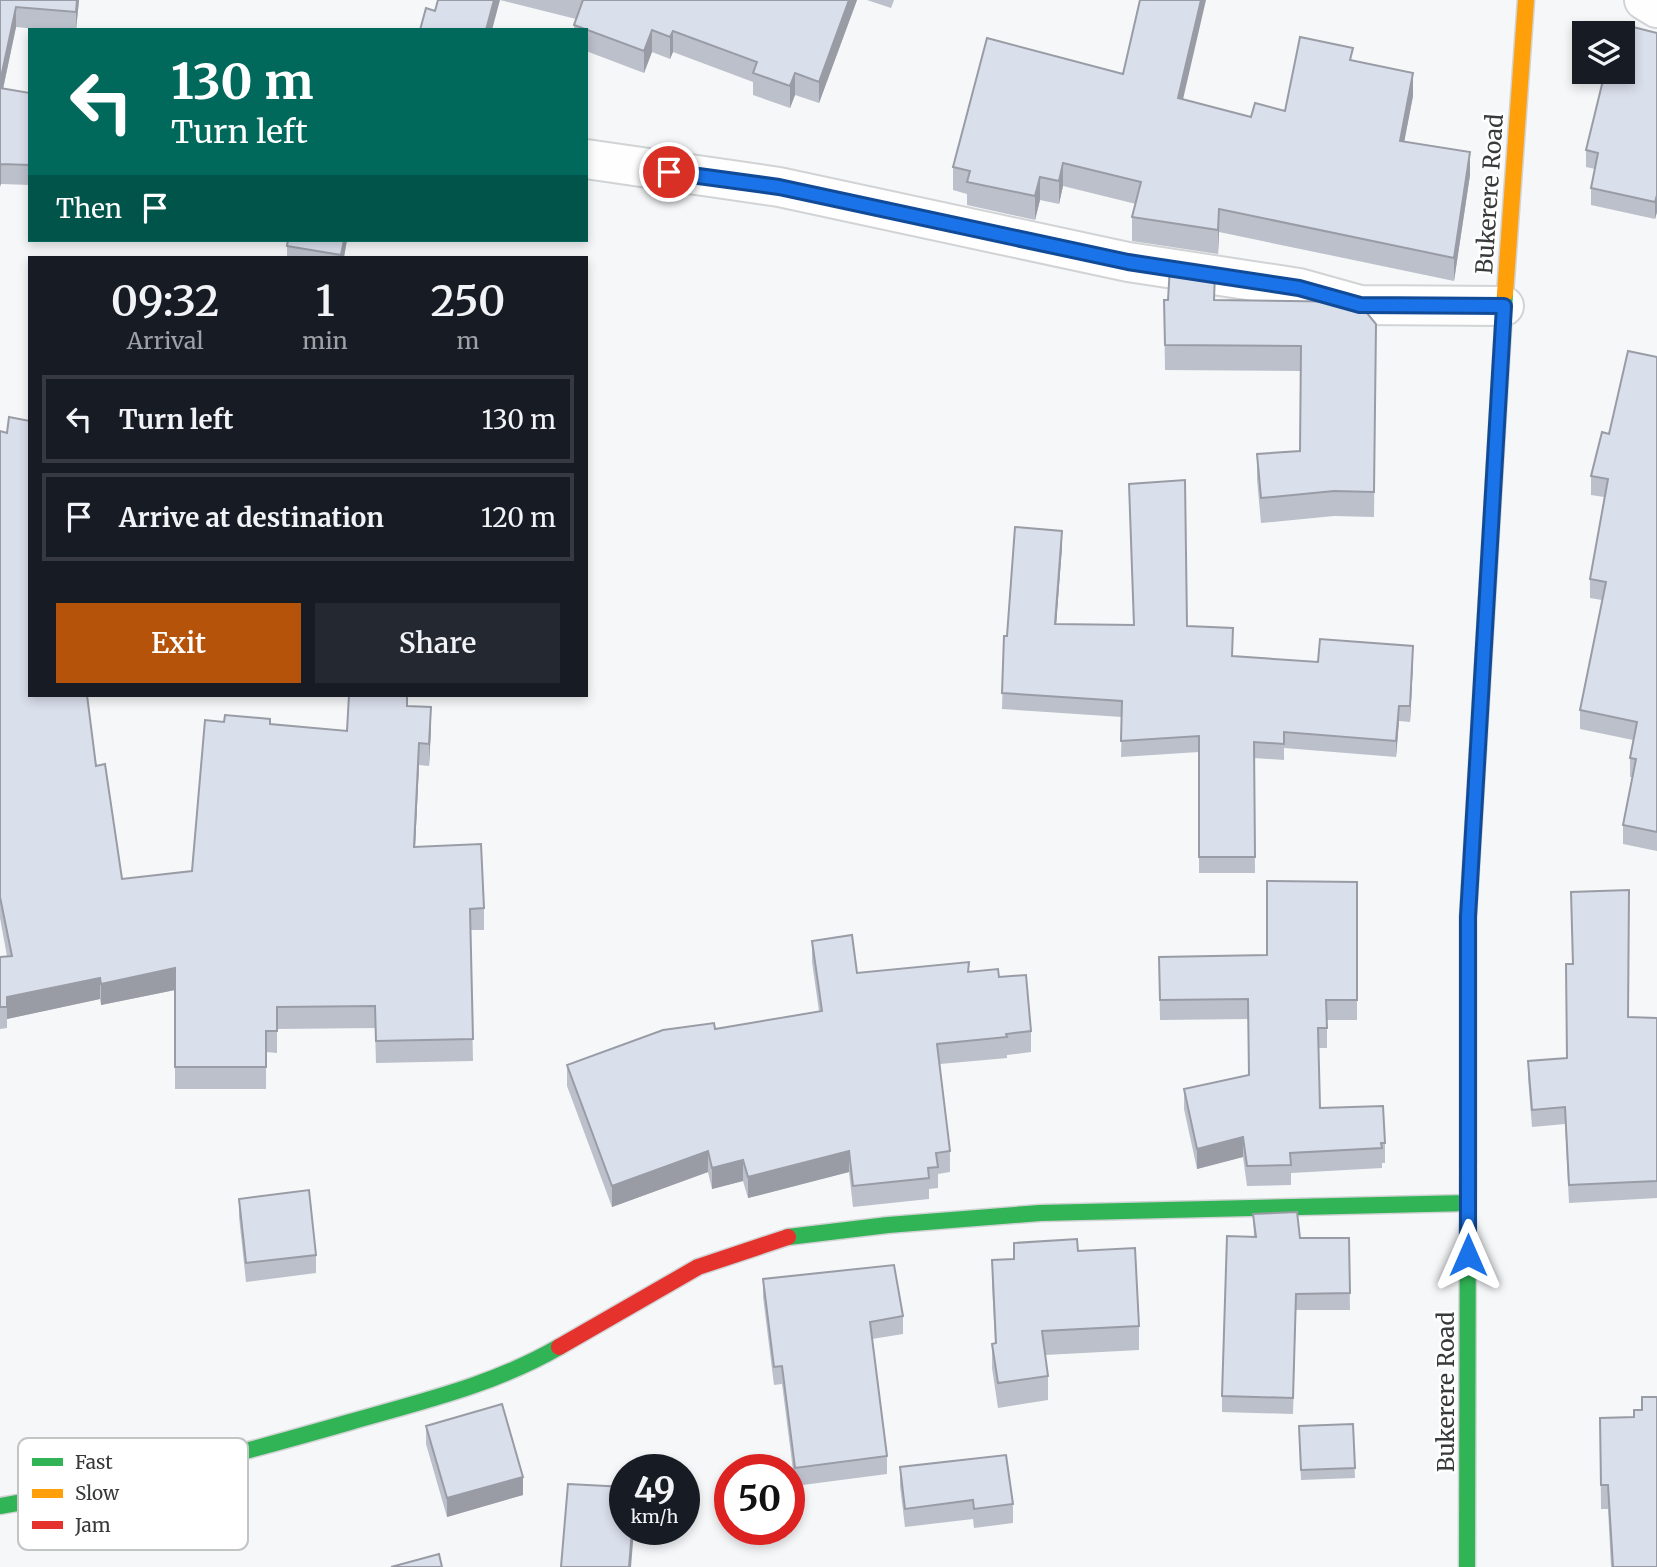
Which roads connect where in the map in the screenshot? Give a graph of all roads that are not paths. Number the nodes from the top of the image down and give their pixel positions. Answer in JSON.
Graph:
{"nodes":[{"id":1,"x":1526,"y":0,"type":"edge"},
{"id":2,"x":1644,"y":0,"type":"edge"},
{"id":3,"x":1657,"y":8,"type":"edge"},
{"id":4,"x":588,"y":159,"type":"edge"},
{"id":5,"x":1504,"y":306,"type":"junction"},
{"id":6,"x":1468,"y":1203,"type":"junction"},
{"id":7,"x":248,"y":1451,"type":"edge"},
{"id":8,"x":18,"y":1503,"type":"edge"},
{"id":9,"x":0,"y":1506,"type":"edge"},
{"id":10,"x":1467,"y":1567,"type":"edge"}],
"edges":[{"from":1,"to":5,"type":"main road","name":"Bukerere Road"},
{"from":2,"to":3,"type":"street"},
{"from":4,"to":5,"type":"street"},
{"from":5,"to":6,"type":"main road","name":"Bukerere Road"},
{"from":6,"to":7,"type":"main road"},
{"from":6,"to":10,"type":"main road","name":"Bukerere Road"},
{"from":8,"to":9,"type":"main road"}]}
